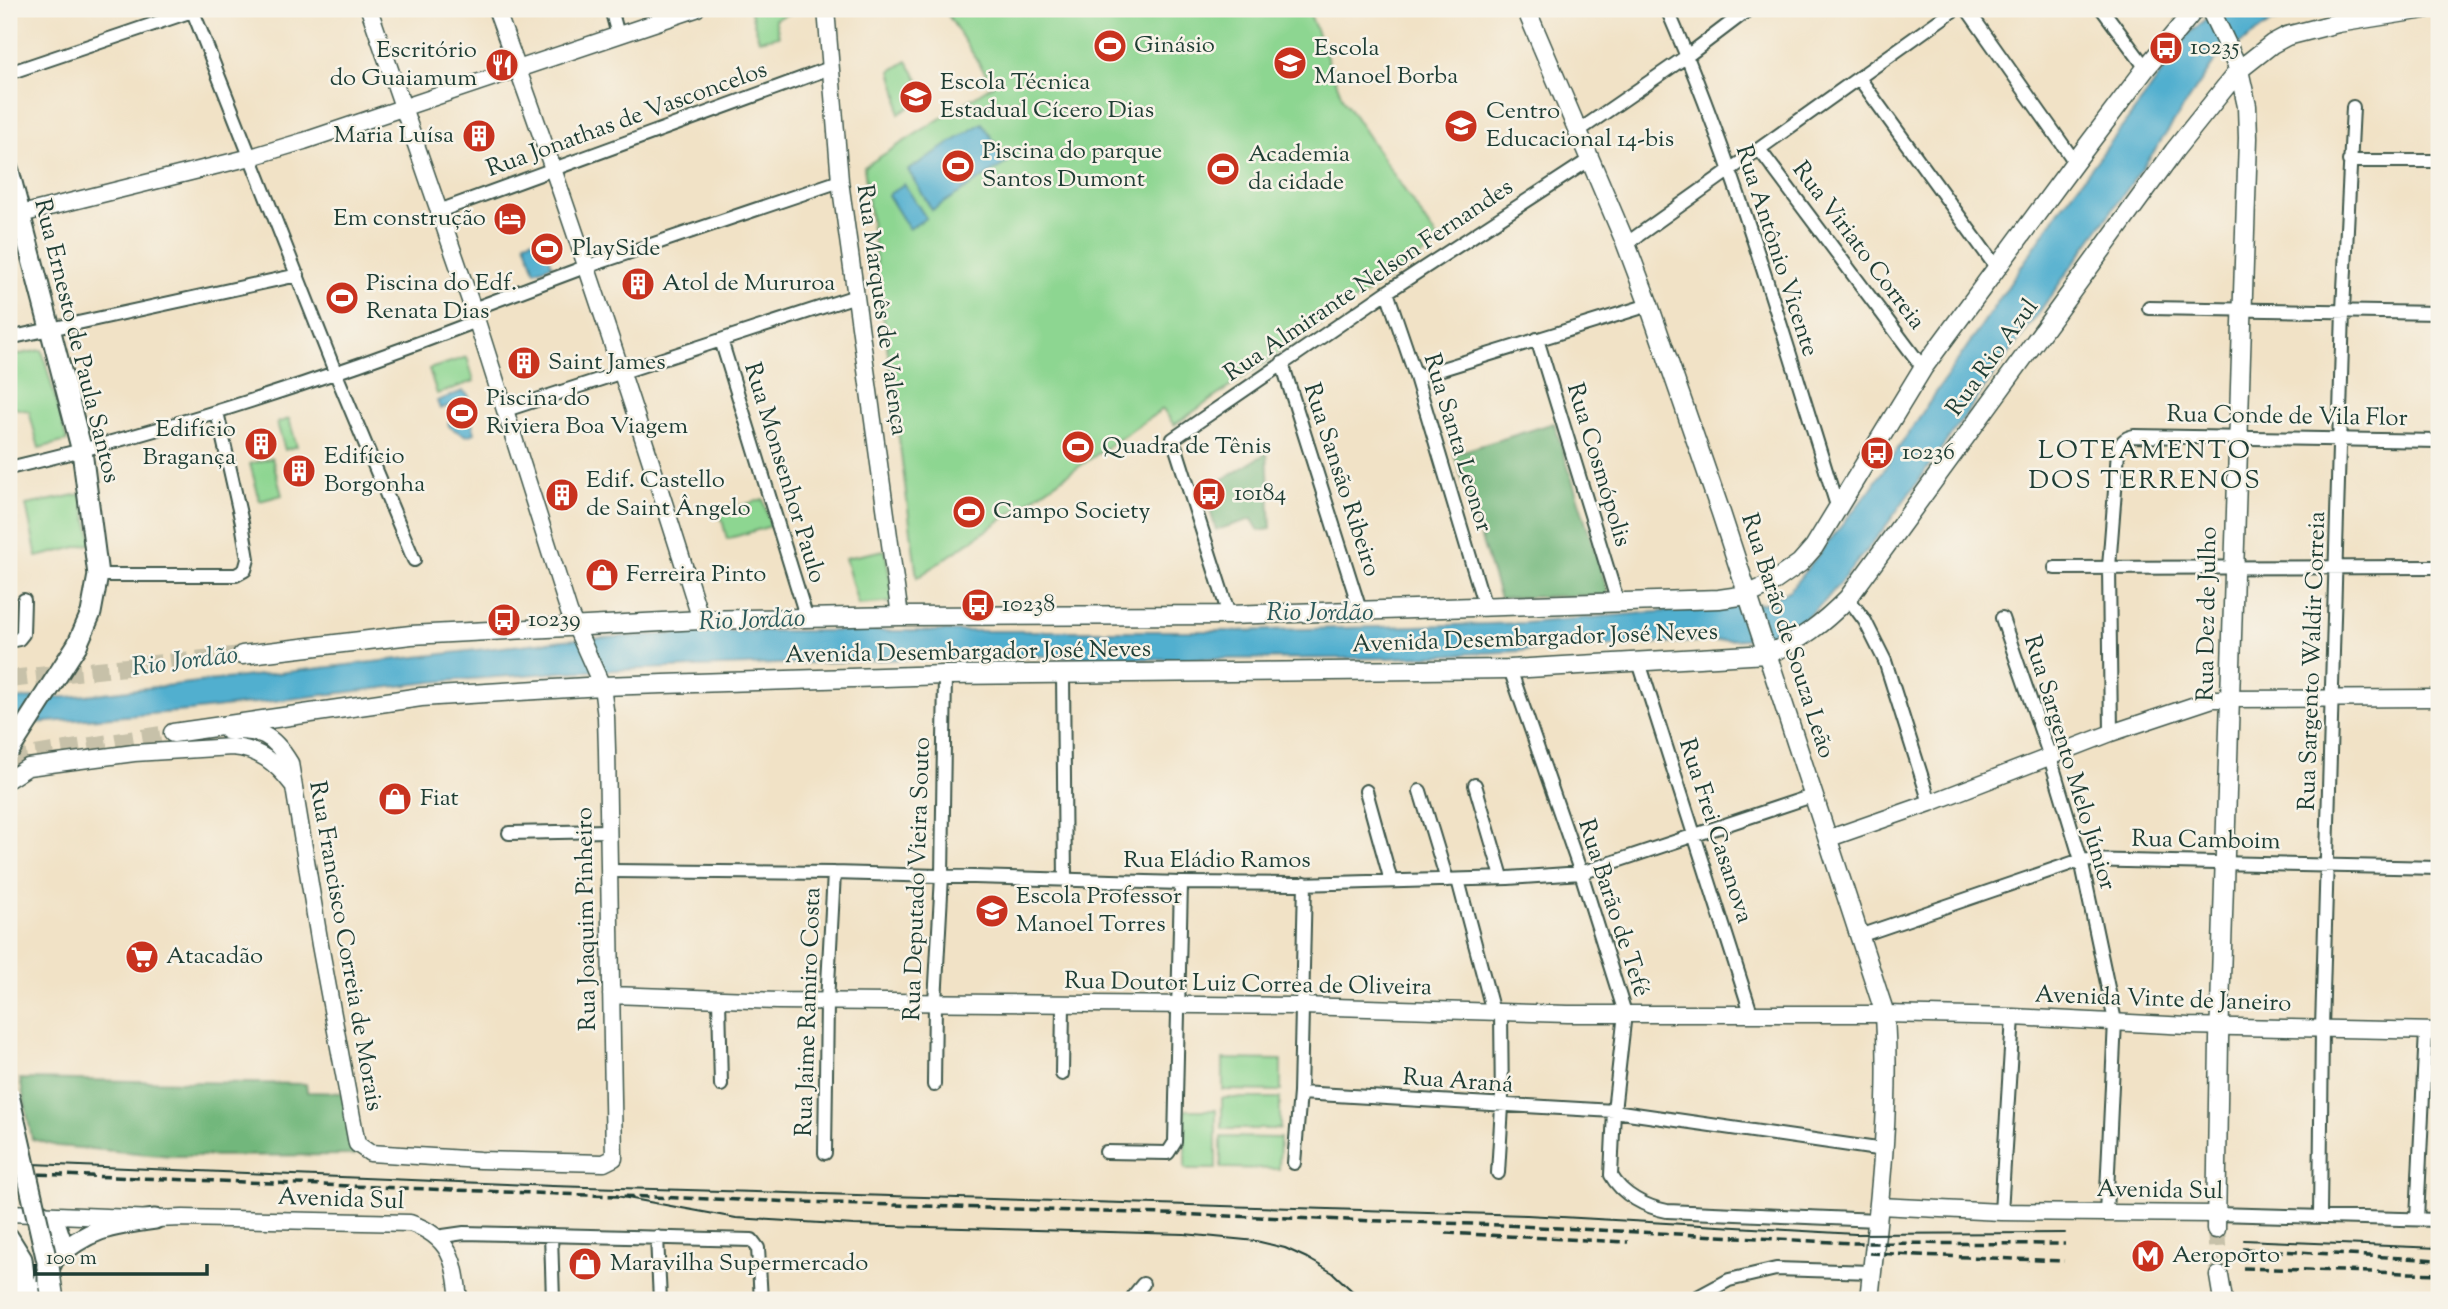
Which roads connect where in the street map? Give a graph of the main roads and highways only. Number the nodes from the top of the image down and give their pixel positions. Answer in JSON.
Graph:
{"nodes":[{"id":1,"x":1526,"y":9,"type":"edge"},
{"id":2,"x":2195,"y":9,"type":"edge"},
{"id":3,"x":2210,"y":9,"type":"edge"},
{"id":4,"x":2425,"y":9,"type":"edge"},
{"id":5,"x":2237,"y":65,"type":"junction"},
{"id":6,"x":9,"y":171,"type":"edge"},
{"id":7,"x":14,"y":215,"type":"edge"},
{"id":8,"x":1749,"y":599,"type":"junction"},
{"id":9,"x":1766,"y":649,"type":"junction"},
{"id":10,"x":242,"y":655,"type":"tunnel mouth"},
{"id":11,"x":180,"y":732,"type":"tunnel mouth"},
{"id":12,"x":9,"y":751,"type":"edge"},
{"id":13,"x":9,"y":1095,"type":"edge"},
{"id":14,"x":41,"y":1214,"type":"road end"},
{"id":15,"x":155,"y":1219,"type":"road end"},
{"id":16,"x":2216,"y":1221,"type":"tunnel mouth"},
{"id":17,"x":9,"y":1238,"type":"edge"},
{"id":18,"x":9,"y":1258,"type":"edge"},
{"id":19,"x":51,"y":1263,"type":"junction"},
{"id":20,"x":2219,"y":1276,"type":"tunnel mouth"},
{"id":21,"x":12,"y":1300,"type":"edge"},
{"id":22,"x":27,"y":1300,"type":"edge"},
{"id":23,"x":38,"y":1300,"type":"edge"},
{"id":24,"x":50,"y":1300,"type":"edge"},
{"id":25,"x":1869,"y":1300,"type":"edge"},
{"id":26,"x":2223,"y":1300,"type":"edge"}],
"edges":[{"from":1,"to":8,"type":"main road","name":"Rua Barão de Souza Leão"},
{"from":2,"to":8,"type":"main road","name":"Rua Rio Azul"},
{"from":3,"to":5,"type":"main road","name":"Rua Dez de Julho"},
{"from":4,"to":5,"type":"main road","name":"Rua Rio Azul"},
{"from":5,"to":9,"type":"main road","name":"Rua Rio Azul"},
{"from":5,"to":16,"type":"main road","name":"Rua Dez de Julho"},
{"from":6,"to":7,"type":"main road","name":"Rua Ernesto de Paula Santos"},
{"from":7,"to":12,"type":"main road","name":"Rua Ernesto de Paula Santos","bridge":true},
{"from":8,"to":9,"type":"main road","name":"Rua Barão de Souza Leão"},
{"from":8,"to":10,"type":"main road","name":"Avenida Desembargador José Neves"},
{"from":9,"to":11,"type":"main road","name":"Avenida Desembargador José Neves"},
{"from":9,"to":25,"type":"main road","name":"Rua Barão de Souza Leão"},
{"from":13,"to":19,"type":"main road","bridge":true},
{"from":14,"to":19,"type":"main road"},
{"from":15,"to":19,"type":"main road"},
{"from":17,"to":22,"type":"main road"},
{"from":18,"to":21,"type":"main road"},
{"from":19,"to":23,"type":"main road"},
{"from":19,"to":24,"type":"highway","bridge":true},
{"from":20,"to":26,"type":"main road"}]}
